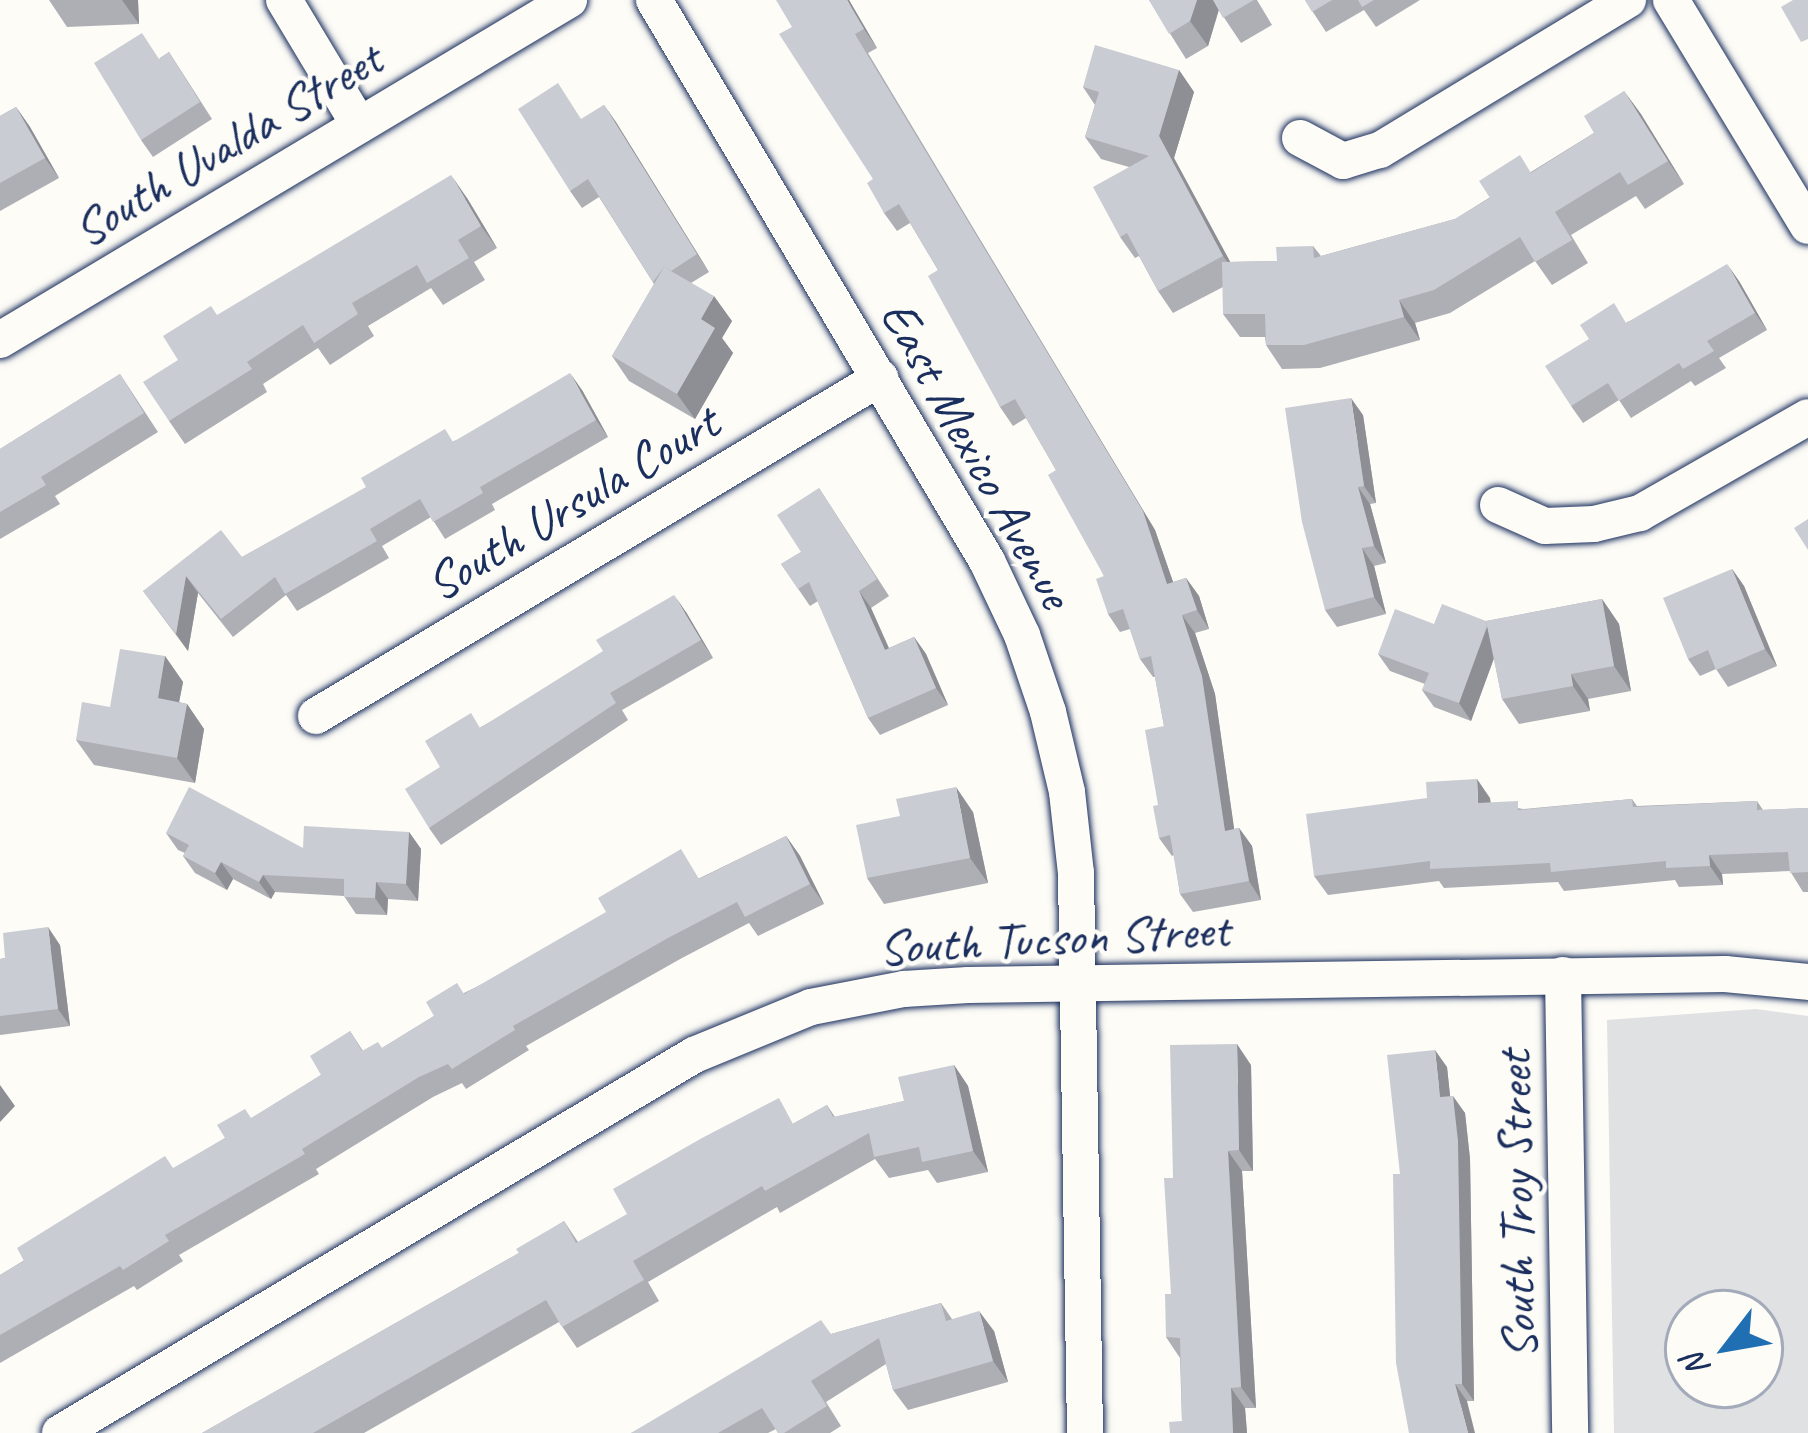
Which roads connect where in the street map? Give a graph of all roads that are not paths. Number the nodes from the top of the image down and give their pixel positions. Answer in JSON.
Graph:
{"nodes":[{"id":1,"x":284,"y":0,"type":"edge"},
{"id":2,"x":568,"y":0,"type":"edge"},
{"id":3,"x":654,"y":0,"type":"edge"},
{"id":4,"x":1628,"y":0,"type":"edge"},
{"id":5,"x":1671,"y":0,"type":"edge"},
{"id":6,"x":358,"y":125,"type":"junction"},
{"id":7,"x":1300,"y":138,"type":"dead end"},
{"id":8,"x":1808,"y":226,"type":"edge"},
{"id":9,"x":0,"y":340,"type":"edge"},
{"id":10,"x":880,"y":379,"type":"junction"},
{"id":11,"x":1808,"y":417,"type":"edge"},
{"id":12,"x":1498,"y":505,"type":"dead end"},
{"id":13,"x":316,"y":716,"type":"dead end"},
{"id":14,"x":1563,"y":975,"type":"junction"},
{"id":15,"x":1808,"y":982,"type":"edge"},
{"id":16,"x":1079,"y":983,"type":"junction"},
{"id":17,"x":59,"y":1433,"type":"edge"},
{"id":18,"x":1085,"y":1433,"type":"edge"},
{"id":19,"x":1570,"y":1433,"type":"edge"}],
"edges":[{"from":1,"to":6,"type":"street"},
{"from":2,"to":6,"type":"street","name":"South Uvalda Street"},
{"from":3,"to":10,"type":"street","name":"East Mexico Avenue"},
{"from":4,"to":7,"type":"street"},
{"from":5,"to":8,"type":"street"},
{"from":6,"to":9,"type":"street","name":"South Uvalda Street"},
{"from":10,"to":13,"type":"street","name":"South Ursula Court"},
{"from":10,"to":16,"type":"street","name":"East Mexico Avenue"},
{"from":11,"to":12,"type":"street"},
{"from":14,"to":15,"type":"street","name":"South Tucson Street"},
{"from":14,"to":16,"type":"street","name":"South Tucson Street"},
{"from":14,"to":19,"type":"street","name":"South Troy Street"},
{"from":16,"to":17,"type":"street","name":"South Tucson Street"},
{"from":16,"to":18,"type":"street","name":"East Mexico Avenue"}]}
